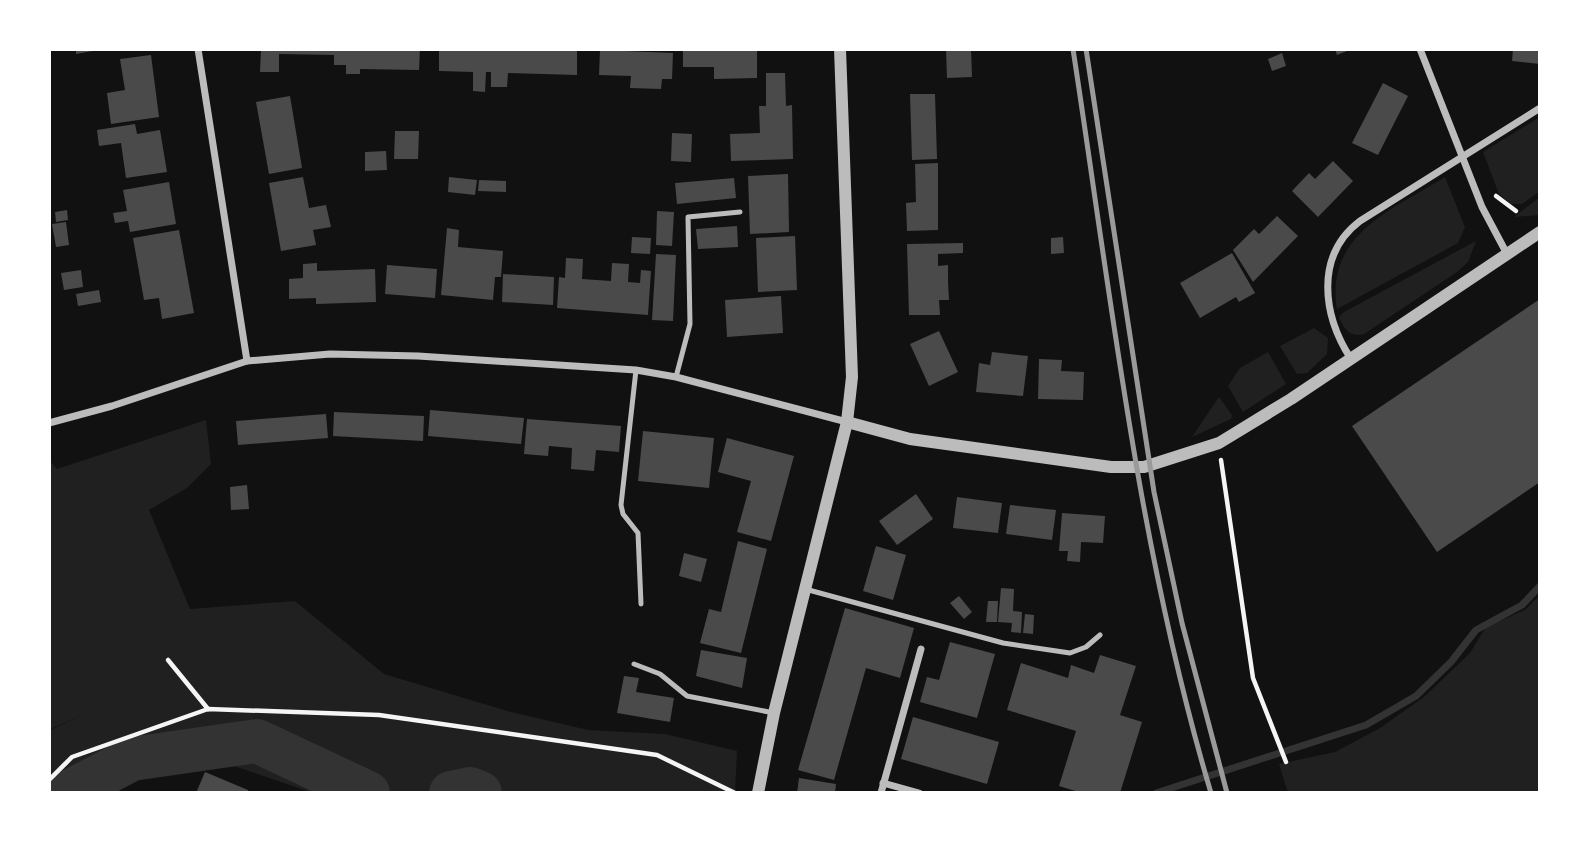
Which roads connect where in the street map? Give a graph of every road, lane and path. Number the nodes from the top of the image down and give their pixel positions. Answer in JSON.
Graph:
{"nodes":[{"id":1,"x":198,"y":49,"type":"edge"},
{"id":2,"x":840,"y":49,"type":"edge"},
{"id":3,"x":1420,"y":49,"type":"edge"},
{"id":4,"x":1540,"y":108,"type":"edge"},
{"id":5,"x":1463,"y":156,"type":"junction"},
{"id":6,"x":1493,"y":191,"type":"dead end"},
{"id":7,"x":1516,"y":211,"type":"dead end"},
{"id":8,"x":740,"y":212,"type":"dead end"},
{"id":9,"x":1540,"y":232,"type":"edge"},
{"id":10,"x":1507,"y":254,"type":"junction"},
{"id":11,"x":1351,"y":359,"type":"junction"},
{"id":12,"x":247,"y":361,"type":"junction"},
{"id":13,"x":636,"y":370,"type":"junction"},
{"id":14,"x":676,"y":377,"type":"junction"},
{"id":15,"x":847,"y":422,"type":"junction"},
{"id":16,"x":49,"y":423,"type":"edge"},
{"id":17,"x":1219,"y":443,"type":"junction"},
{"id":18,"x":805,"y":589,"type":"junction"},
{"id":19,"x":641,"y":604,"type":"dead end"},
{"id":20,"x":1100,"y":635,"type":"dead end"},
{"id":21,"x":920,"y":649,"type":"dead end"},
{"id":22,"x":168,"y":660,"type":"dead end"},
{"id":23,"x":634,"y":664,"type":"dead end"},
{"id":24,"x":208,"y":709,"type":"junction"},
{"id":25,"x":774,"y":713,"type":"junction"},
{"id":26,"x":1286,"y":762,"type":"dead end"},
{"id":27,"x":49,"y":780,"type":"edge"},
{"id":28,"x":883,"y":783,"type":"junction"},
{"id":29,"x":735,"y":793,"type":"edge"},
{"id":30,"x":758,"y":793,"type":"edge"},
{"id":31,"x":881,"y":793,"type":"edge"},
{"id":32,"x":919,"y":793,"type":"edge"}],
"edges":[{"from":1,"to":12,"type":"street"},
{"from":2,"to":15,"type":"street"},
{"from":3,"to":5,"type":"street"},
{"from":4,"to":5,"type":"street"},
{"from":5,"to":10,"type":"street"},
{"from":5,"to":11,"type":"street"},
{"from":6,"to":7,"type":"path"},
{"from":8,"to":14,"type":"lane"},
{"from":9,"to":10,"type":"street"},
{"from":10,"to":11,"type":"street"},
{"from":11,"to":17,"type":"street"},
{"from":12,"to":13,"type":"street"},
{"from":12,"to":16,"type":"street"},
{"from":13,"to":14,"type":"street"},
{"from":13,"to":19,"type":"lane"},
{"from":14,"to":15,"type":"street"},
{"from":15,"to":17,"type":"street"},
{"from":15,"to":18,"type":"street"},
{"from":17,"to":26,"type":"path"},
{"from":18,"to":20,"type":"lane"},
{"from":18,"to":25,"type":"street"},
{"from":21,"to":28,"type":"street"},
{"from":22,"to":24,"type":"path"},
{"from":23,"to":25,"type":"lane"},
{"from":24,"to":27,"type":"path"},
{"from":24,"to":29,"type":"path"},
{"from":25,"to":30,"type":"street"},
{"from":28,"to":31,"type":"street"},
{"from":28,"to":32,"type":"street"}]}
